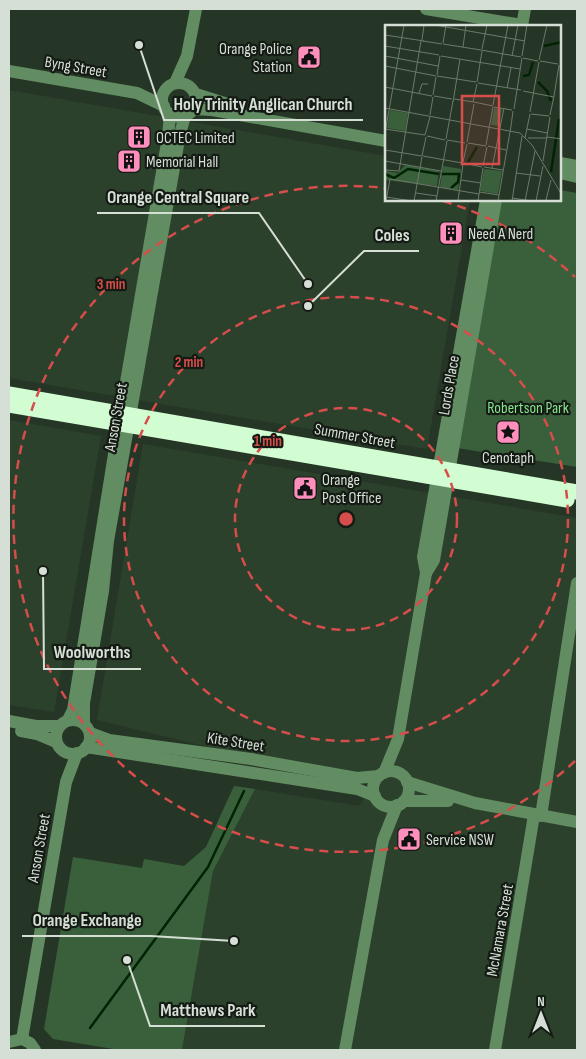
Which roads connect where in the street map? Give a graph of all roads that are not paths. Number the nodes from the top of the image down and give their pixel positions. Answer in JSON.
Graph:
{"nodes":[{"id":1,"x":196,"y":9,"type":"edge"},
{"id":2,"x":426,"y":9,"type":"edge"},
{"id":3,"x":525,"y":9,"type":"edge"},
{"id":4,"x":516,"y":25,"type":"edge"},
{"id":5,"x":522,"y":25,"type":"edge"},
{"id":6,"x":187,"y":56,"type":"junction"},
{"id":7,"x":9,"y":71,"type":"edge"},
{"id":8,"x":170,"y":86,"type":"junction"},
{"id":9,"x":193,"y":90,"type":"junction"},
{"id":10,"x":137,"y":93,"type":"junction"},
{"id":11,"x":167,"y":110,"type":"junction"},
{"id":12,"x":189,"y":112,"type":"junction"},
{"id":13,"x":385,"y":133,"type":"edge"},
{"id":14,"x":385,"y":141,"type":"edge"},
{"id":15,"x":561,"y":163,"type":"edge"},
{"id":16,"x":577,"y":166,"type":"edge"},
{"id":17,"x":561,"y":174,"type":"edge"},
{"id":18,"x":577,"y":177,"type":"edge"},
{"id":19,"x":486,"y":201,"type":"edge"},
{"id":20,"x":496,"y":201,"type":"edge"},
{"id":21,"x":9,"y":394,"type":"edge"},
{"id":22,"x":9,"y":405,"type":"edge"},
{"id":23,"x":125,"y":419,"type":"junction"},
{"id":24,"x":443,"y":474,"type":"junction"},
{"id":25,"x":577,"y":492,"type":"edge"},
{"id":26,"x":577,"y":502,"type":"edge"},
{"id":27,"x":577,"y":583,"type":"edge"},
{"id":28,"x":9,"y":721,"type":"edge"},
{"id":29,"x":64,"y":723,"type":"junction"},
{"id":30,"x":87,"y":728,"type":"junction"},
{"id":31,"x":9,"y":729,"type":"edge"},
{"id":32,"x":398,"y":739,"type":"junction"},
{"id":33,"x":59,"y":746,"type":"junction"},
{"id":34,"x":82,"y":750,"type":"junction"},
{"id":35,"x":382,"y":774,"type":"junction"},
{"id":36,"x":404,"y":779,"type":"junction"},
{"id":37,"x":66,"y":782,"type":"junction"},
{"id":38,"x":377,"y":800,"type":"junction"},
{"id":39,"x":400,"y":803,"type":"junction"},
{"id":40,"x":475,"y":803,"type":"junction"},
{"id":41,"x":538,"y":815,"type":"junction"},
{"id":42,"x":577,"y":822,"type":"edge"},
{"id":43,"x":382,"y":840,"type":"junction"},
{"id":44,"x":22,"y":1038,"type":"junction"},
{"id":45,"x":9,"y":1042,"type":"edge"},
{"id":46,"x":35,"y":1050,"type":"edge"},
{"id":47,"x":345,"y":1050,"type":"edge"},
{"id":48,"x":495,"y":1050,"type":"edge"}],
"edges":[{"from":1,"to":6,"type":"street"},
{"from":2,"to":4,"type":"street"},
{"from":3,"to":5,"type":"street"},
{"from":6,"to":8,"type":"street"},
{"from":6,"to":9,"type":"street"},
{"from":7,"to":10,"type":"street","name":"Byng Street"},
{"from":8,"to":9,"type":"street","name":"Byng Street"},
{"from":8,"to":10,"type":"street","name":"Byng Street"},
{"from":8,"to":11,"type":"street","name":"Anson Street"},
{"from":9,"to":12,"type":"street","name":"Anson Street"},
{"from":9,"to":13,"type":"street"},
{"from":10,"to":11,"type":"street","name":"Byng Street"},
{"from":11,"to":12,"type":"street","name":"Byng Street"},
{"from":11,"to":23,"type":"street","name":"Anson Street"},
{"from":12,"to":14,"type":"street"},
{"from":12,"to":23,"type":"street","name":"Anson Street"},
{"from":15,"to":16,"type":"street"},
{"from":17,"to":18,"type":"street"},
{"from":19,"to":24,"type":"street","name":"Lords Place"},
{"from":20,"to":24,"type":"street","name":"Lords Place"},
{"from":21,"to":23,"type":"highway","name":"Summer Street"},
{"from":22,"to":23,"type":"highway","name":"Summer Street"},
{"from":23,"to":24,"type":"highway","name":"Summer Street"},
{"from":23,"to":29,"type":"street","name":"Anson Street"},
{"from":23,"to":30,"type":"street","name":"Anson Street"},
{"from":24,"to":25,"type":"highway","name":"Summer Street"},
{"from":24,"to":26,"type":"highway","name":"Summer Street"},
{"from":24,"to":32,"type":"street","name":"Lords Place"},
{"from":27,"to":41,"type":"street","name":"McNamara Street"},
{"from":28,"to":29,"type":"street"},
{"from":29,"to":30,"type":"street","name":"Kite Street"},
{"from":29,"to":33,"type":"street","name":"Anson Street"},
{"from":30,"to":34,"type":"street","name":"Anson Street"},
{"from":30,"to":35,"type":"street","name":"Kite Street"},
{"from":31,"to":33,"type":"street"},
{"from":32,"to":35,"type":"street","name":"Lords Place"},
{"from":32,"to":36,"type":"street","name":"Lords Place"},
{"from":33,"to":34,"type":"street","name":"Kite Street"},
{"from":33,"to":37,"type":"street","name":"Anson Street"},
{"from":34,"to":37,"type":"street","name":"Anson Street"},
{"from":34,"to":38,"type":"street","name":"Kite Street"},
{"from":35,"to":36,"type":"street"},
{"from":35,"to":38,"type":"street"},
{"from":36,"to":39,"type":"street"},
{"from":36,"to":40,"type":"street"},
{"from":37,"to":44,"type":"street","name":"Anson Street"},
{"from":38,"to":39,"type":"street"},
{"from":38,"to":43,"type":"street"},
{"from":39,"to":40,"type":"street"},
{"from":39,"to":43,"type":"street"},
{"from":40,"to":41,"type":"street"},
{"from":41,"to":42,"type":"street"},
{"from":41,"to":48,"type":"street","name":"McNamara Street"},
{"from":43,"to":47,"type":"street"},
{"from":44,"to":45,"type":"street"},
{"from":44,"to":46,"type":"street"}]}
